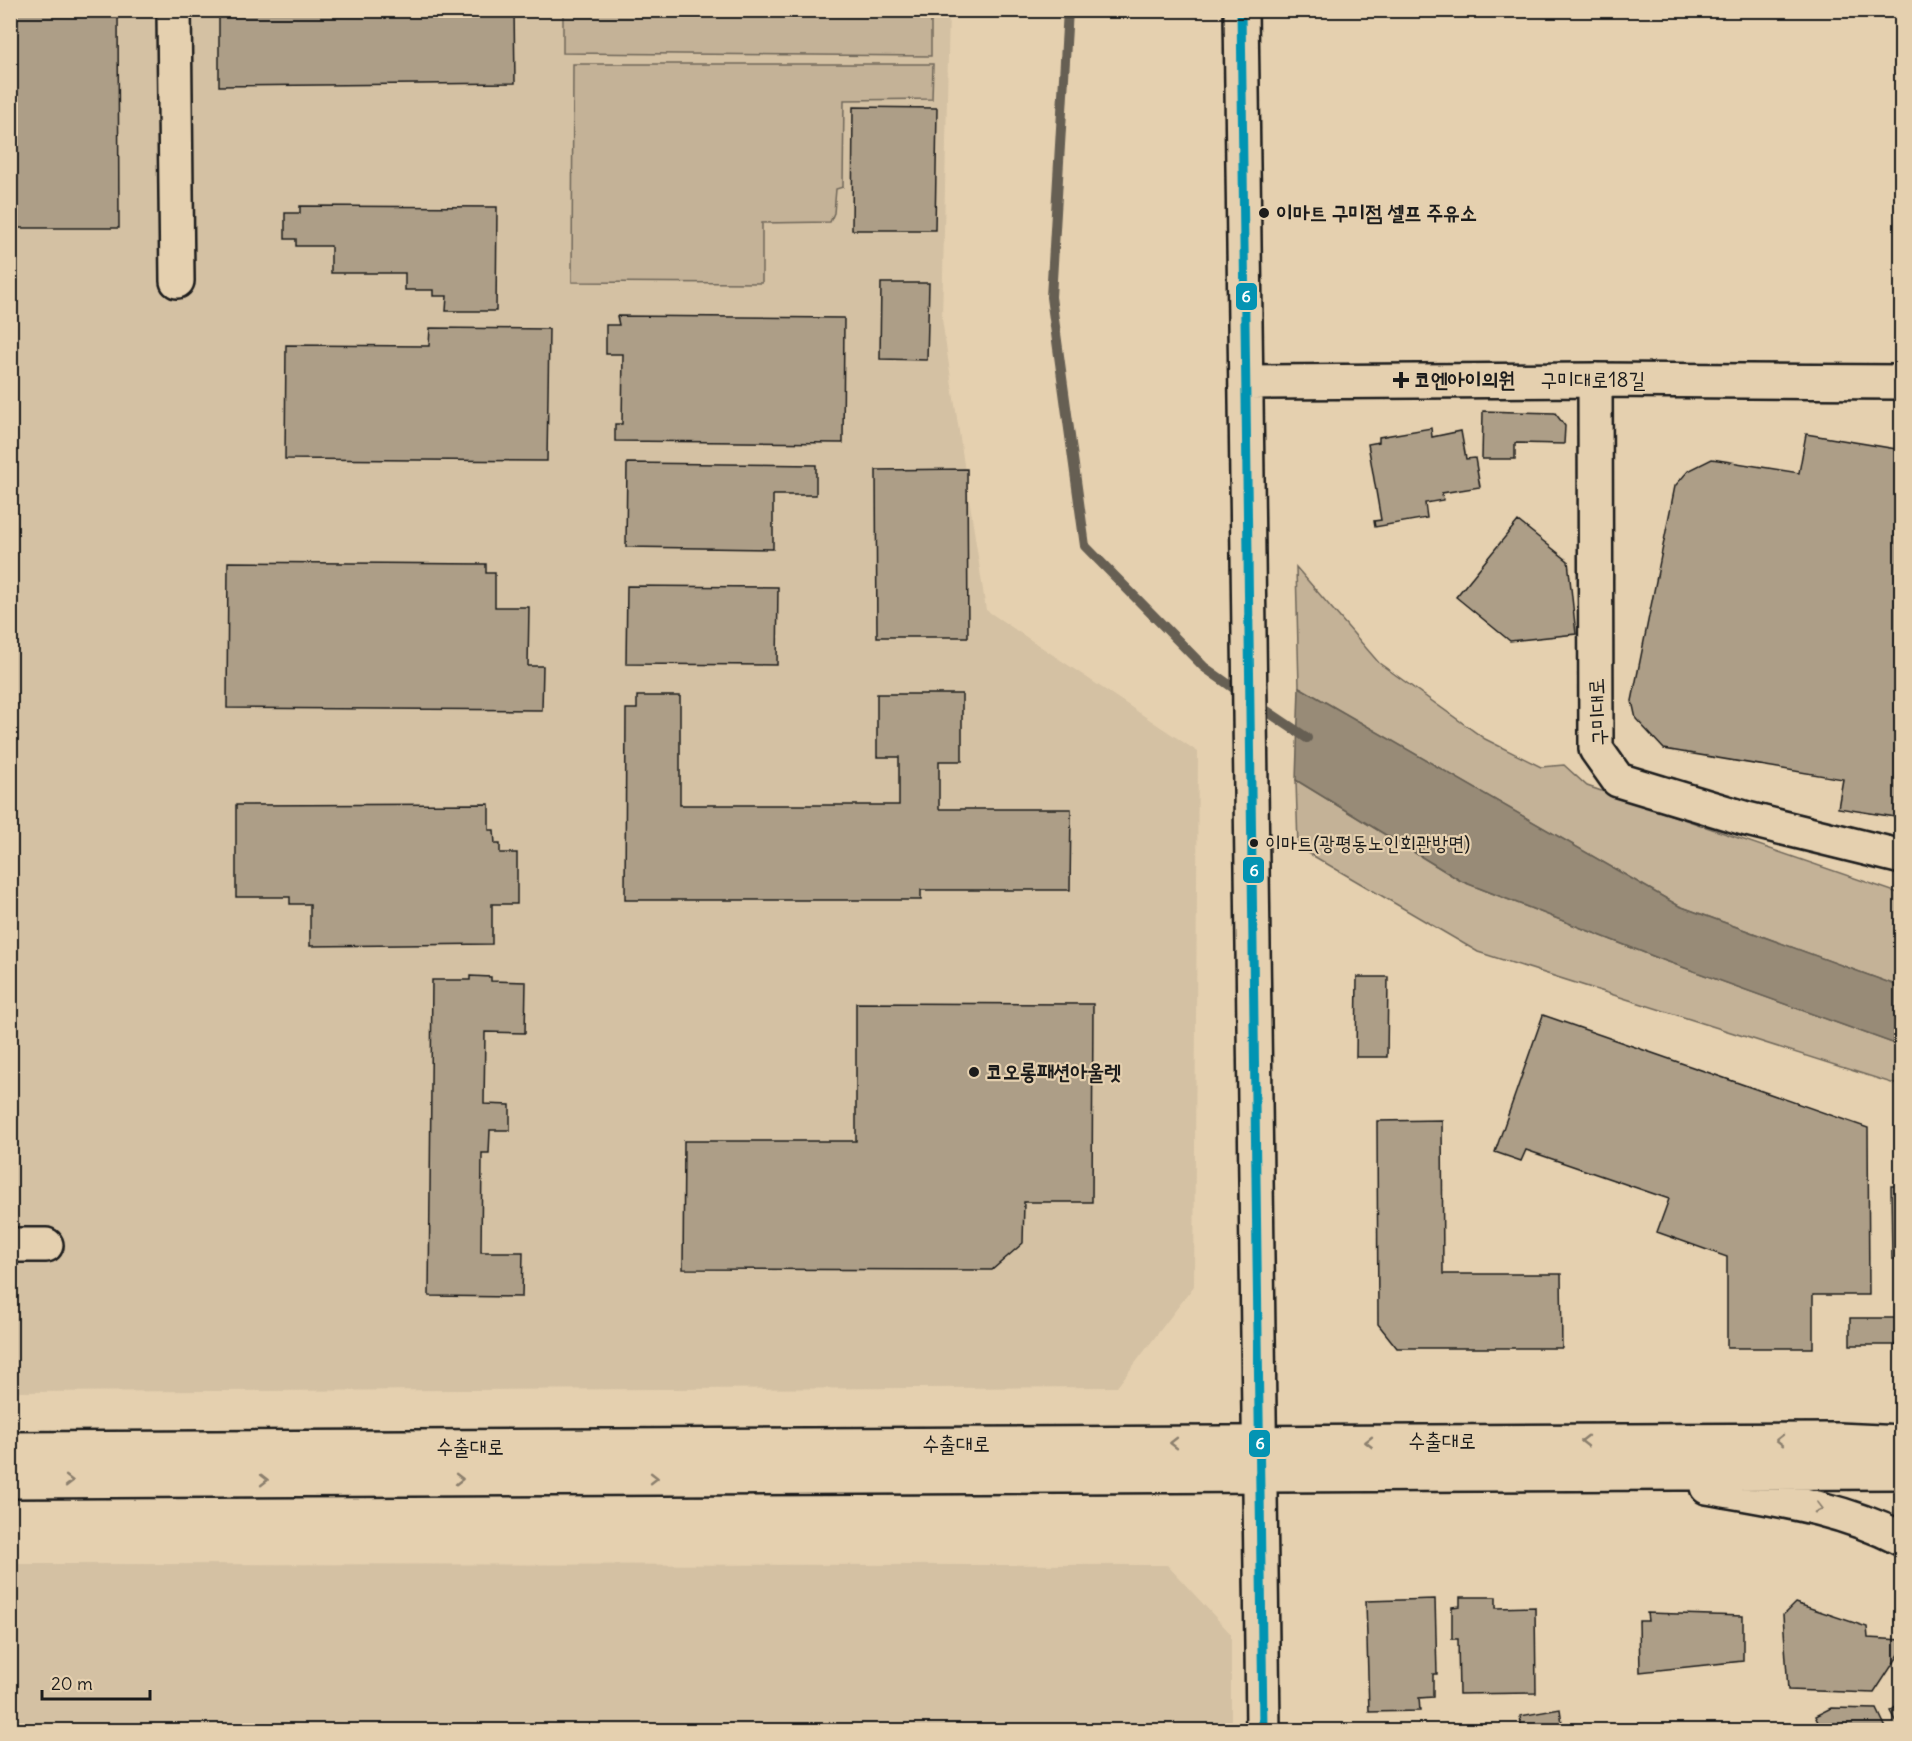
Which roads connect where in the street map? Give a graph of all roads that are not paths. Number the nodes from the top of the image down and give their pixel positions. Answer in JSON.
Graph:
{"nodes":[{"id":1,"x":174,"y":10,"type":"edge"},
{"id":2,"x":1241,"y":10,"type":"edge"},
{"id":3,"x":177,"y":281,"type":"dead end"},
{"id":4,"x":1596,"y":380,"type":"junction"},
{"id":5,"x":1249,"y":382,"type":"junction"},
{"id":6,"x":1902,"y":382,"type":"edge"},
{"id":7,"x":1902,"y":857,"type":"edge"},
{"id":8,"x":10,"y":1245,"type":"edge"},
{"id":9,"x":46,"y":1245,"type":"dead end"},
{"id":10,"x":1902,"y":1429,"type":"edge"},
{"id":11,"x":1838,"y":1440,"type":"junction"},
{"id":12,"x":1259,"y":1442,"type":"junction"},
{"id":13,"x":1902,"y":1443,"type":"edge"},
{"id":14,"x":10,"y":1449,"type":"edge"},
{"id":15,"x":1617,"y":1472,"type":"junction"},
{"id":16,"x":1902,"y":1472,"type":"edge"},
{"id":17,"x":1259,"y":1474,"type":"junction"},
{"id":18,"x":10,"y":1481,"type":"edge"},
{"id":19,"x":1902,"y":1539,"type":"edge"},
{"id":20,"x":1263,"y":1731,"type":"edge"}],
"edges":[{"from":1,"to":3,"type":"main road"},
{"from":2,"to":5,"type":"main road"},
{"from":4,"to":5,"type":"main road","name":"구미대로18길"},
{"from":4,"to":6,"type":"main road","name":"구미대로18길"},
{"from":4,"to":7,"type":"main road","name":"구미대로"},
{"from":5,"to":12,"type":"main road"},
{"from":8,"to":9,"type":"main road"},
{"from":10,"to":11,"type":"main road"},
{"from":11,"to":12,"type":"main road","name":"수출대로","one_way":true},
{"from":11,"to":13,"type":"main road","name":"수출대로"},
{"from":12,"to":14,"type":"main road","name":"수출대로","one_way":true},
{"from":12,"to":17,"type":"main road"},
{"from":15,"to":16,"type":"main road","name":"수출대로"},
{"from":15,"to":17,"type":"main road","name":"수출대로"},
{"from":15,"to":19,"type":"main road","one_way":true},
{"from":18,"to":17,"type":"main road","name":"수출대로","one_way":true},
{"from":17,"to":20,"type":"main road"}]}
